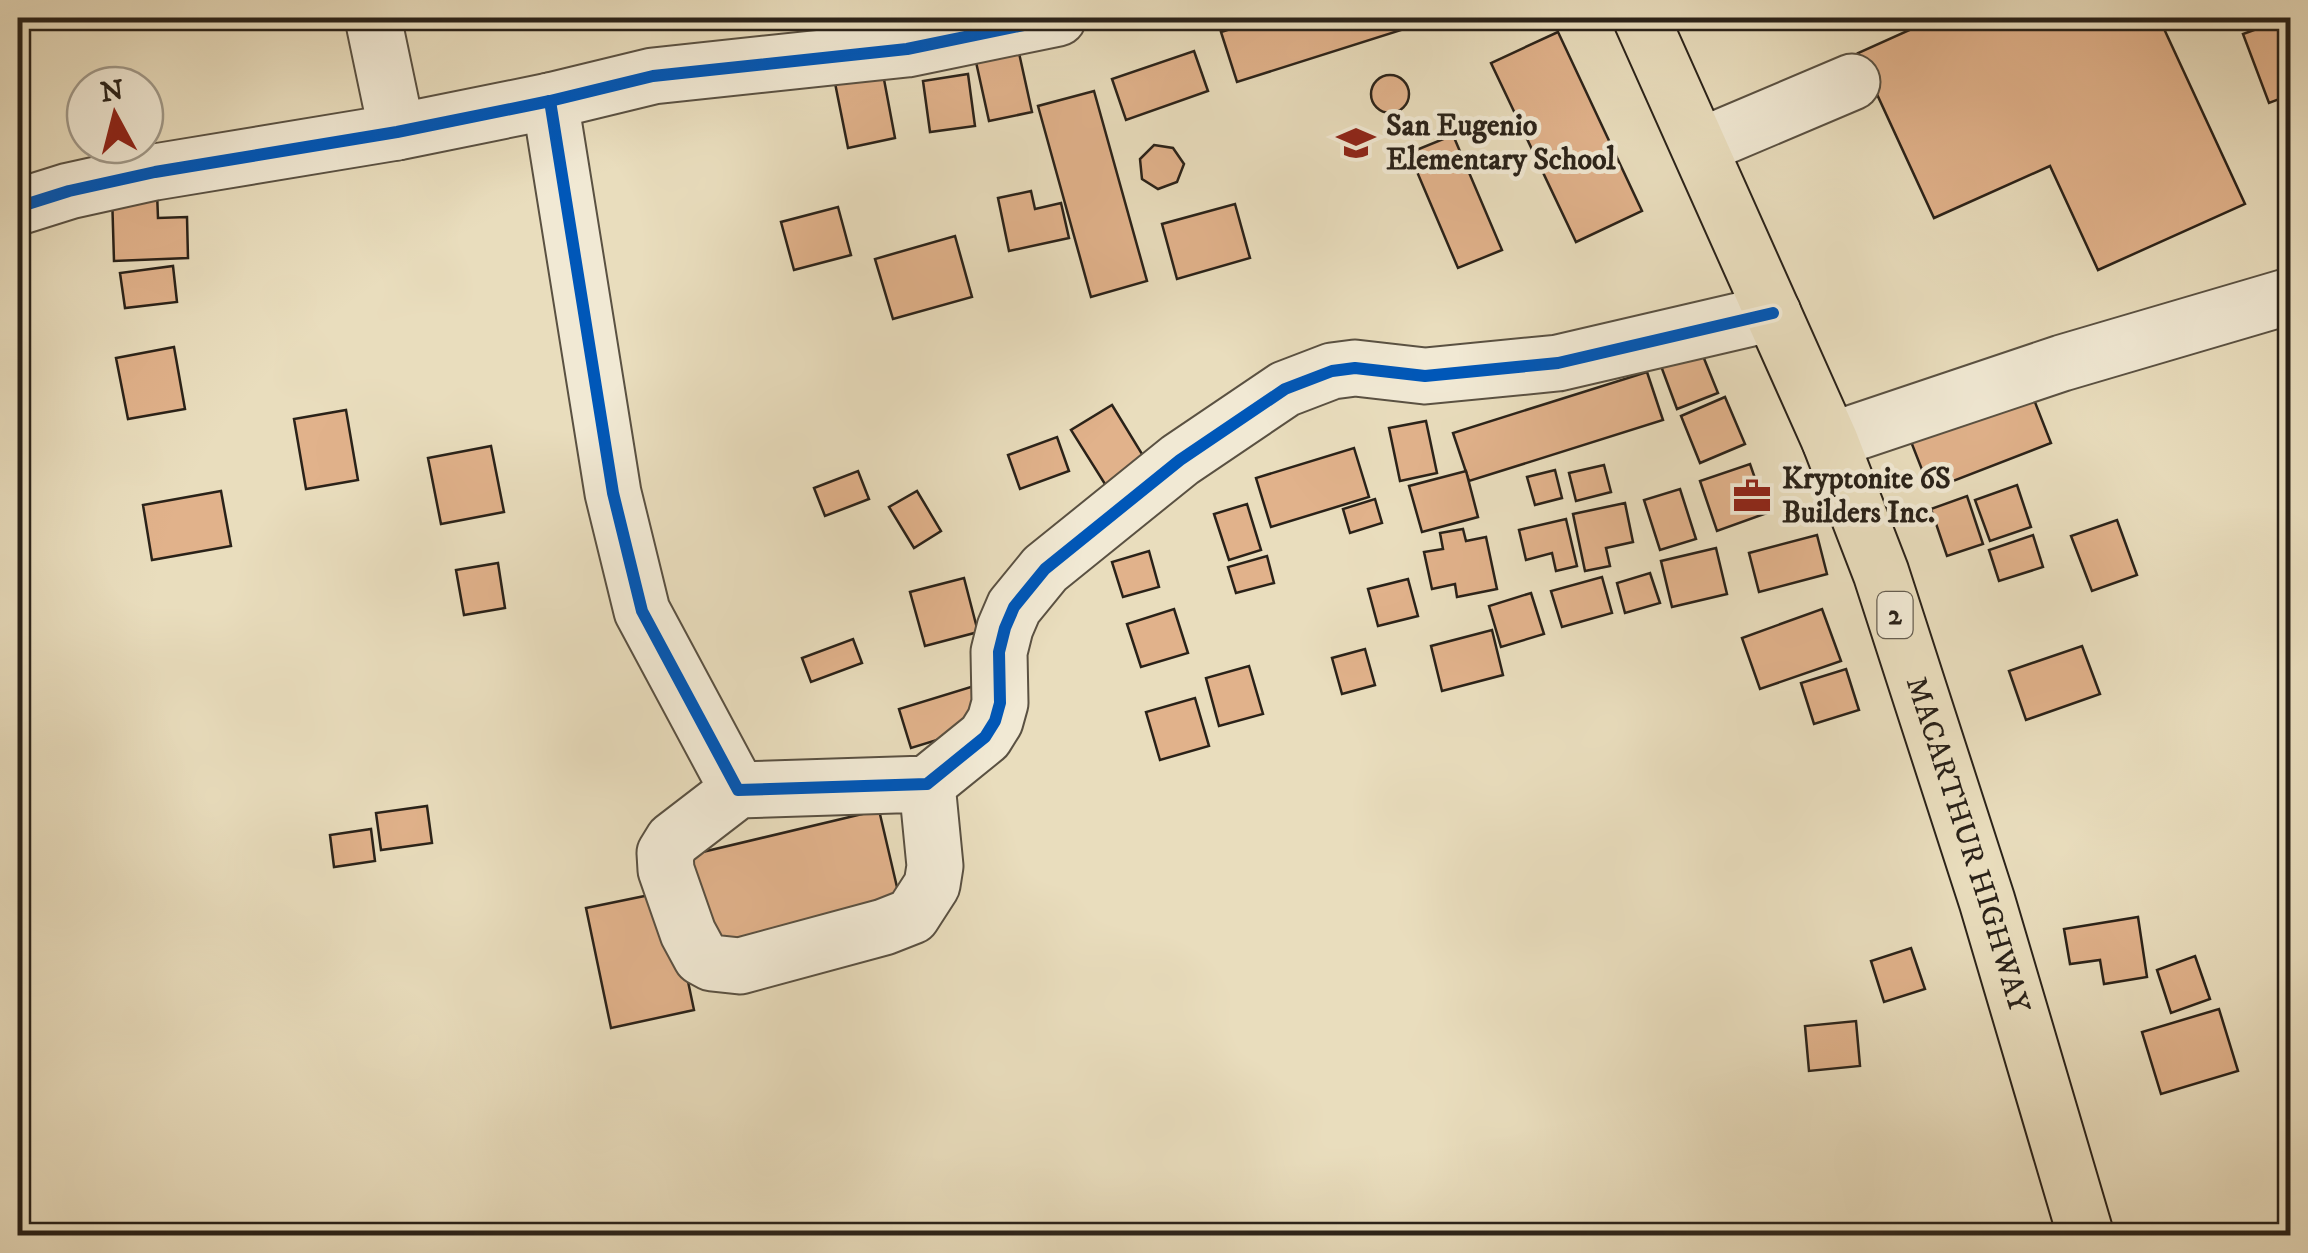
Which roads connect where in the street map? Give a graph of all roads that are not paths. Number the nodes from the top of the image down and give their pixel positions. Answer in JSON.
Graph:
{"nodes":[{"id":1,"x":373,"y":18,"type":"edge"},
{"id":2,"x":1058,"y":18,"type":"edge"},
{"id":3,"x":1641,"y":18,"type":"edge"},
{"id":4,"x":1852,"y":82,"type":"dead end"},
{"id":5,"x":550,"y":101,"type":"junction"},
{"id":6,"x":397,"y":132,"type":"junction"},
{"id":7,"x":1700,"y":146,"type":"junction"},
{"id":8,"x":18,"y":207,"type":"edge"},
{"id":9,"x":2290,"y":296,"type":"edge"},
{"id":10,"x":1772,"y":313,"type":"junction"},
{"id":11,"x":1830,"y":441,"type":"junction"},
{"id":12,"x":928,"y":784,"type":"junction"},
{"id":13,"x":738,"y":790,"type":"junction"},
{"id":14,"x":2086,"y":1236,"type":"edge"}],
"edges":[{"from":1,"to":6,"type":"street"},
{"from":2,"to":5,"type":"street"},
{"from":3,"to":7,"type":"highway","name":"MACARTHUR HIGHWAY","number":"2"},
{"from":4,"to":7,"type":"street"},
{"from":5,"to":6,"type":"street"},
{"from":5,"to":13,"type":"street"},
{"from":6,"to":8,"type":"street"},
{"from":7,"to":10,"type":"highway","name":"MACARTHUR HIGHWAY","number":"2"},
{"from":9,"to":11,"type":"street"},
{"from":10,"to":11,"type":"highway","name":"MACARTHUR HIGHWAY","number":"2"},
{"from":10,"to":12,"type":"street"},
{"from":11,"to":14,"type":"highway","name":"MACARTHUR HIGHWAY","number":"2"},
{"from":12,"to":13,"type":"street"},
{"from":12,"to":13,"type":"street"}]}
